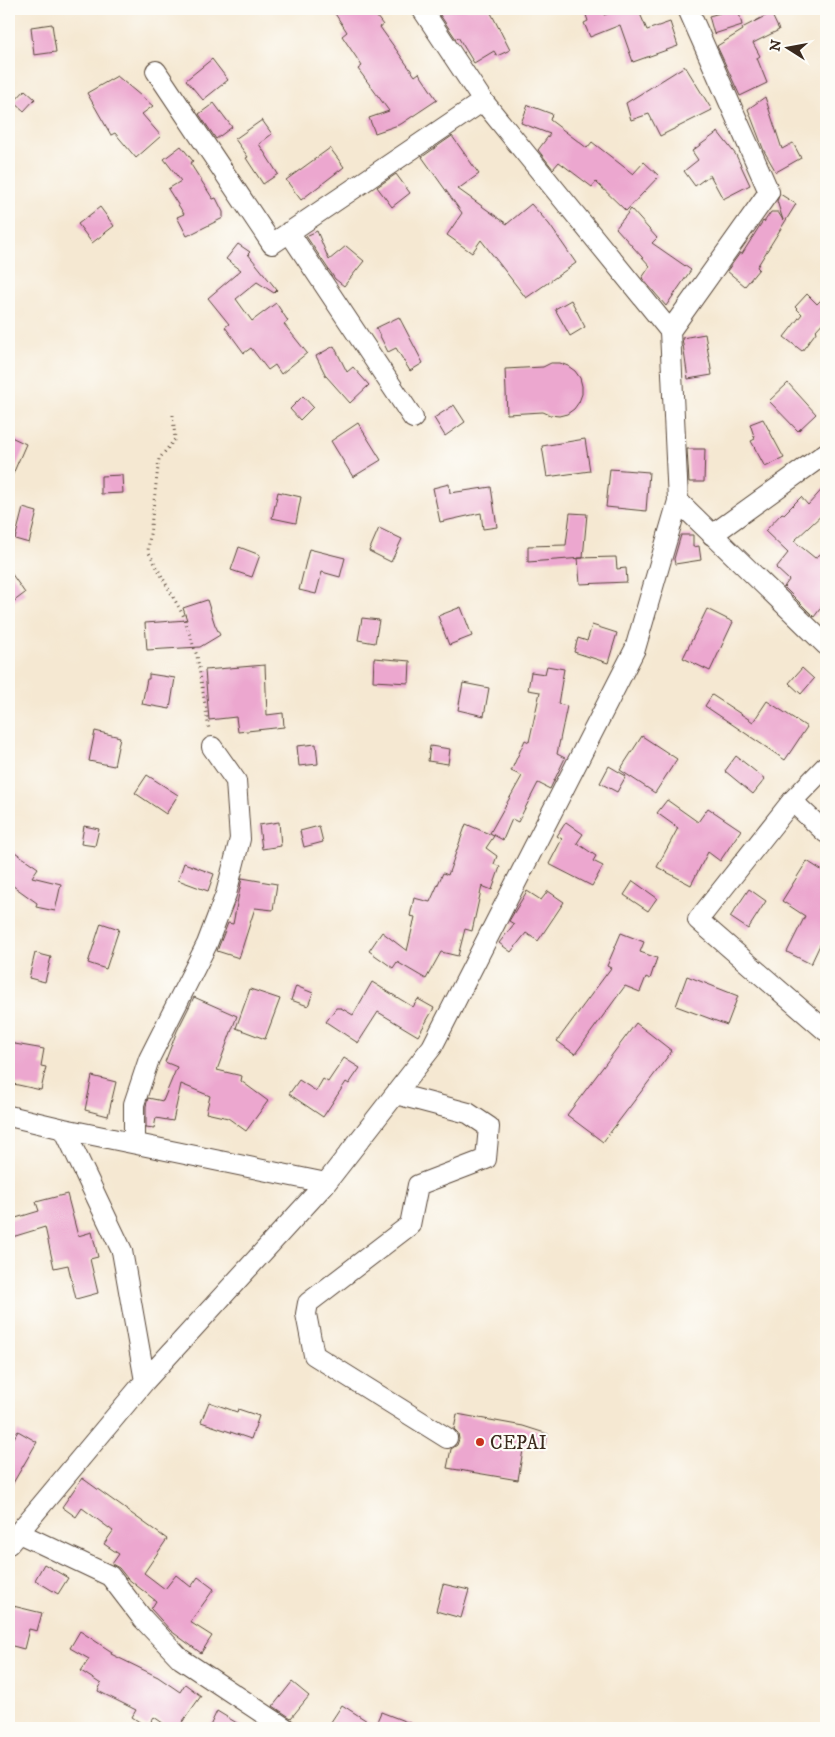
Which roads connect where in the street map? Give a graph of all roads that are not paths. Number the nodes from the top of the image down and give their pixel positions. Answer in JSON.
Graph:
{"nodes":[{"id":1,"x":422,"y":9,"type":"edge"},
{"id":2,"x":688,"y":9,"type":"edge"},
{"id":3,"x":156,"y":71,"type":"dead end"},
{"id":4,"x":483,"y":100,"type":"junction"},
{"id":5,"x":289,"y":232,"type":"junction"},
{"id":6,"x":670,"y":331,"type":"junction"},
{"id":7,"x":413,"y":418,"type":"dead end"},
{"id":8,"x":826,"y":453,"type":"edge"},
{"id":9,"x":678,"y":501,"type":"junction"},
{"id":10,"x":712,"y":535,"type":"junction"},
{"id":11,"x":826,"y":645,"type":"edge"},
{"id":12,"x":212,"y":746,"type":"road end"},
{"id":13,"x":826,"y":766,"type":"edge"},
{"id":14,"x":792,"y":801,"type":"junction"},
{"id":15,"x":826,"y":833,"type":"edge"},
{"id":16,"x":826,"y":1031,"type":"edge"},
{"id":17,"x":396,"y":1094,"type":"junction"},
{"id":18,"x":9,"y":1116,"type":"edge"},
{"id":19,"x":64,"y":1129,"type":"junction"},
{"id":20,"x":134,"y":1144,"type":"junction"},
{"id":21,"x":326,"y":1183,"type":"junction"},
{"id":22,"x":145,"y":1381,"type":"junction"},
{"id":23,"x":447,"y":1438,"type":"dead end"},
{"id":24,"x":14,"y":1538,"type":"edge"},
{"id":25,"x":285,"y":1728,"type":"edge"}],
"edges":[{"from":1,"to":4,"type":"street"},
{"from":2,"to":6,"type":"street"},
{"from":3,"to":5,"type":"street"},
{"from":4,"to":5,"type":"street"},
{"from":4,"to":6,"type":"street"},
{"from":5,"to":7,"type":"street"},
{"from":6,"to":9,"type":"street"},
{"from":8,"to":10,"type":"street"},
{"from":9,"to":10,"type":"street"},
{"from":9,"to":17,"type":"street"},
{"from":10,"to":11,"type":"street"},
{"from":12,"to":20,"type":"street"},
{"from":13,"to":14,"type":"street"},
{"from":14,"to":15,"type":"street"},
{"from":14,"to":16,"type":"street"},
{"from":17,"to":21,"type":"street"},
{"from":17,"to":23,"type":"street"},
{"from":18,"to":19,"type":"street"},
{"from":19,"to":20,"type":"street"},
{"from":19,"to":22,"type":"street"},
{"from":20,"to":21,"type":"street"},
{"from":21,"to":22,"type":"street"},
{"from":22,"to":24,"type":"street"},
{"from":24,"to":25,"type":"street"}]}
